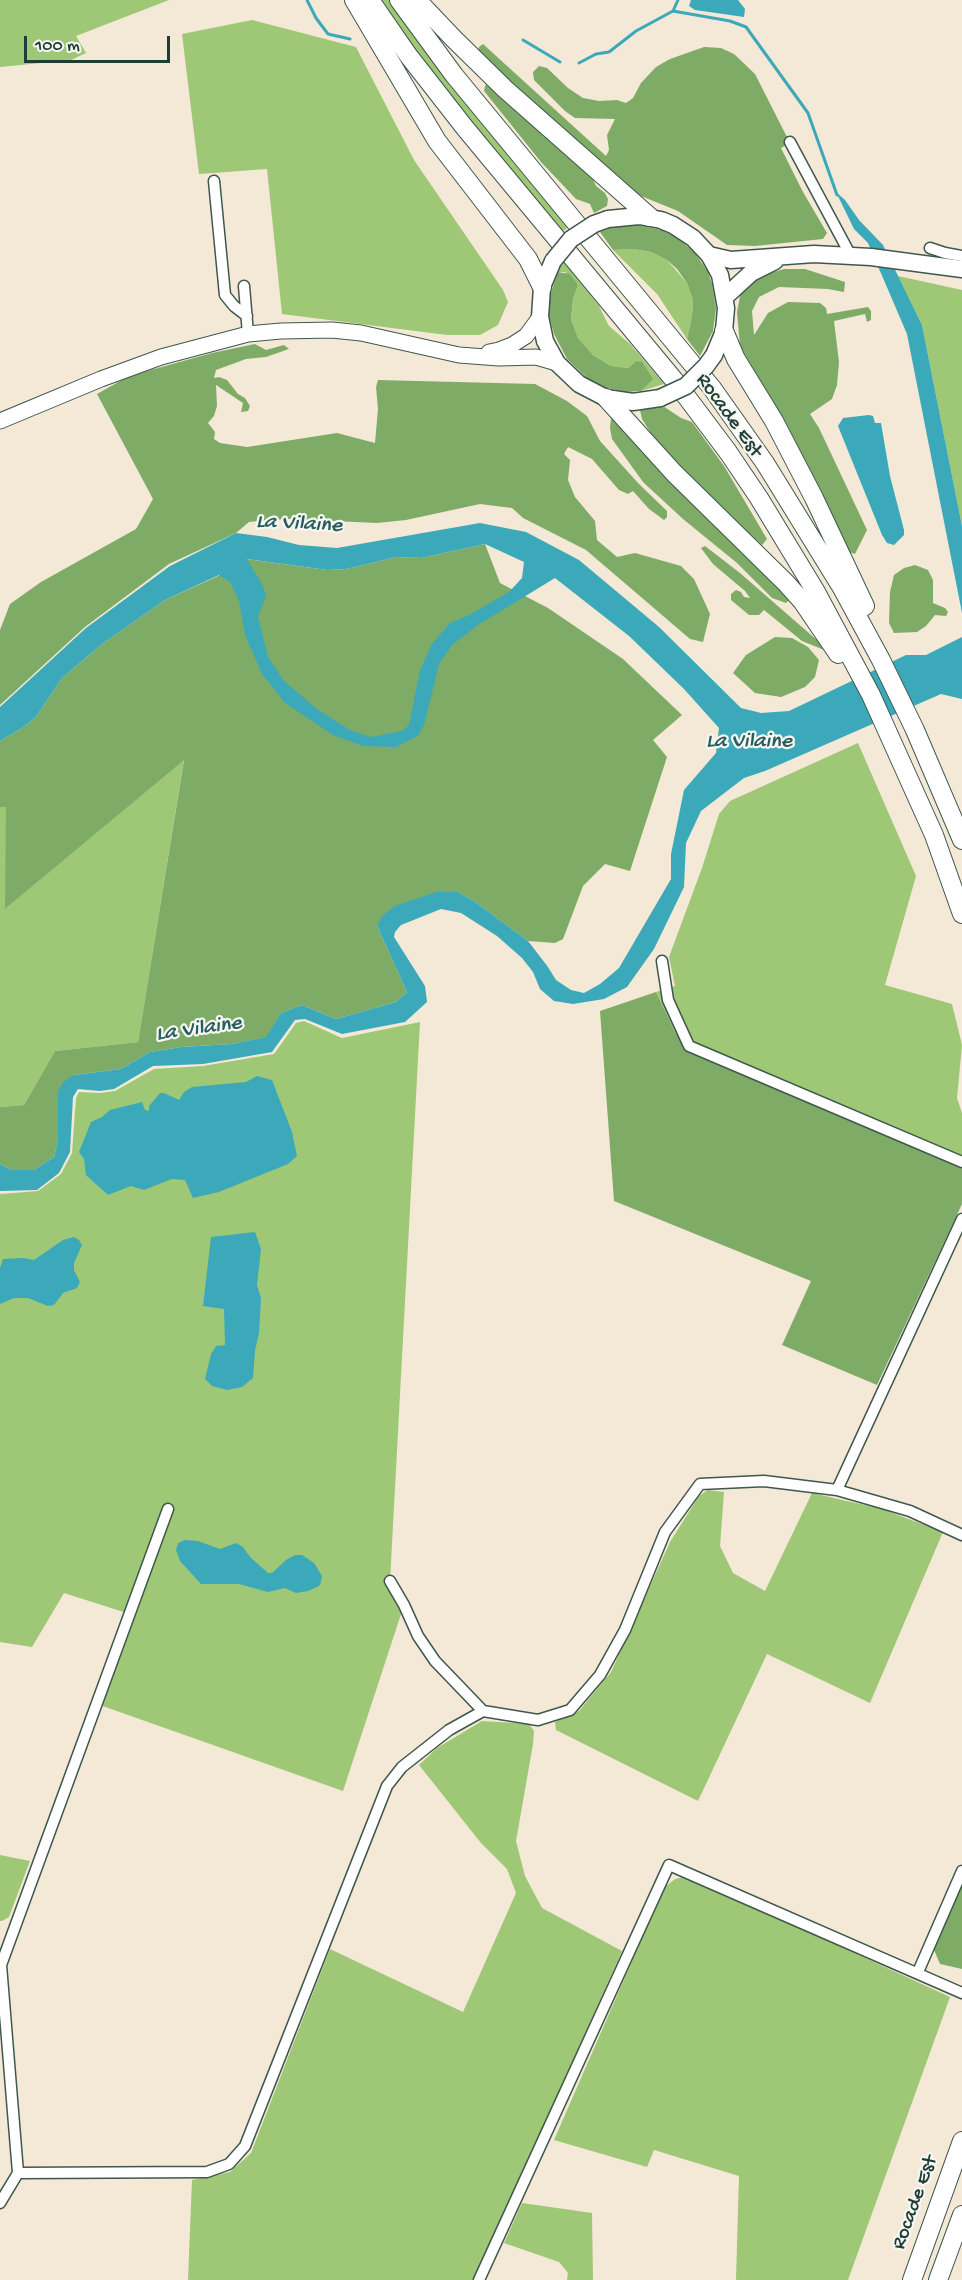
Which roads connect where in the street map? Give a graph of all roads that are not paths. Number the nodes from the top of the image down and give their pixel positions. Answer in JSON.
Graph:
{"nodes":[{"id":1,"x":354,"y":0,"type":"edge"},
{"id":2,"x":370,"y":0,"type":"edge"},
{"id":3,"x":399,"y":0,"type":"edge"},
{"id":4,"x":417,"y":0,"type":"edge"},
{"id":5,"x":790,"y":142,"type":"dead end"},
{"id":6,"x":214,"y":182,"type":"dead end"},
{"id":7,"x":650,"y":217,"type":"junction"},
{"id":8,"x":930,"y":248,"type":"dead end"},
{"id":9,"x":709,"y":255,"type":"junction"},
{"id":10,"x":787,"y":256,"type":"junction"},
{"id":11,"x":851,"y":256,"type":"junction"},
{"id":12,"x":962,"y":256,"type":"edge"},
{"id":13,"x":962,"y":269,"type":"edge"},
{"id":14,"x":244,"y":286,"type":"dead end"},
{"id":15,"x":542,"y":287,"type":"junction"},
{"id":16,"x":725,"y":297,"type":"junction"},
{"id":17,"x":247,"y":316,"type":"junction"},
{"id":18,"x":540,"y":317,"type":"junction"},
{"id":19,"x":724,"y":331,"type":"junction"},
{"id":20,"x":248,"y":334,"type":"junction"},
{"id":21,"x":459,"y":355,"type":"junction"},
{"id":22,"x":557,"y":363,"type":"junction"},
{"id":23,"x":606,"y":398,"type":"junction"},
{"id":24,"x":0,"y":421,"type":"edge"},
{"id":25,"x":875,"y":639,"type":"junction"},
{"id":26,"x":845,"y":655,"type":"junction"},
{"id":27,"x":889,"y":742,"type":"junction"},
{"id":28,"x":962,"y":840,"type":"edge"},
{"id":29,"x":962,"y":914,"type":"edge"},
{"id":30,"x":962,"y":921,"type":"edge"},
{"id":31,"x":662,"y":961,"type":"dead end"},
{"id":32,"x":962,"y":1162,"type":"edge"},
{"id":33,"x":962,"y":1219,"type":"edge"},
{"id":34,"x":837,"y":1490,"type":"junction"},
{"id":35,"x":168,"y":1509,"type":"dead end"},
{"id":36,"x":962,"y":1535,"type":"edge"},
{"id":37,"x":390,"y":1581,"type":"dead end"},
{"id":38,"x":483,"y":1711,"type":"junction"},
{"id":39,"x":962,"y":1871,"type":"edge"},
{"id":40,"x":6,"y":1937,"type":"edge"},
{"id":41,"x":918,"y":1972,"type":"junction"},
{"id":42,"x":962,"y":1993,"type":"edge"},
{"id":43,"x":962,"y":2141,"type":"edge"},
{"id":44,"x":18,"y":2173,"type":"junction"},
{"id":45,"x":0,"y":2203,"type":"edge"},
{"id":46,"x":962,"y":2215,"type":"edge"},
{"id":47,"x":479,"y":2280,"type":"edge"},
{"id":48,"x":912,"y":2280,"type":"edge"},
{"id":49,"x":938,"y":2280,"type":"edge"}],
"edges":[{"from":1,"to":15,"type":"highway"},
{"from":2,"to":26,"type":"highway","name":"Rocade Est"},
{"from":3,"to":25,"type":"highway","name":"Rocade Est"},
{"from":4,"to":7,"type":"highway"},
{"from":5,"to":11,"type":"street"},
{"from":6,"to":17,"type":"street"},
{"from":7,"to":9,"type":"main road"},
{"from":7,"to":15,"type":"main road","bridge":true},
{"from":8,"to":12,"type":"street"},
{"from":9,"to":10,"type":"main road"},
{"from":9,"to":16,"type":"main road"},
{"from":10,"to":11,"type":"main road"},
{"from":10,"to":16,"type":"main road"},
{"from":11,"to":13,"type":"main road"},
{"from":14,"to":17,"type":"street"},
{"from":15,"to":18,"type":"main road"},
{"from":16,"to":19,"type":"main road"},
{"from":17,"to":20,"type":"street"},
{"from":18,"to":21,"type":"main road"},
{"from":18,"to":22,"type":"main road"},
{"from":19,"to":23,"type":"main road","bridge":true},
{"from":19,"to":25,"type":"highway"},
{"from":20,"to":21,"type":"main road"},
{"from":20,"to":24,"type":"main road"},
{"from":21,"to":22,"type":"main road"},
{"from":22,"to":23,"type":"main road"},
{"from":23,"to":26,"type":"highway"},
{"from":25,"to":28,"type":"highway","name":"Rocade Est"},
{"from":26,"to":27,"type":"highway"},
{"from":27,"to":29,"type":"highway"},
{"from":27,"to":30,"type":"highway"},
{"from":31,"to":32,"type":"street"},
{"from":33,"to":34,"type":"street"},
{"from":34,"to":36,"type":"street"},
{"from":34,"to":38,"type":"street"},
{"from":35,"to":40,"type":"street"},
{"from":37,"to":38,"type":"street"},
{"from":38,"to":44,"type":"street"},
{"from":39,"to":41,"type":"street"},
{"from":40,"to":44,"type":"street"},
{"from":41,"to":42,"type":"street"},
{"from":41,"to":47,"type":"street"},
{"from":43,"to":48,"type":"highway","name":"Rocade Est"},
{"from":44,"to":45,"type":"street"},
{"from":46,"to":49,"type":"highway"}]}
